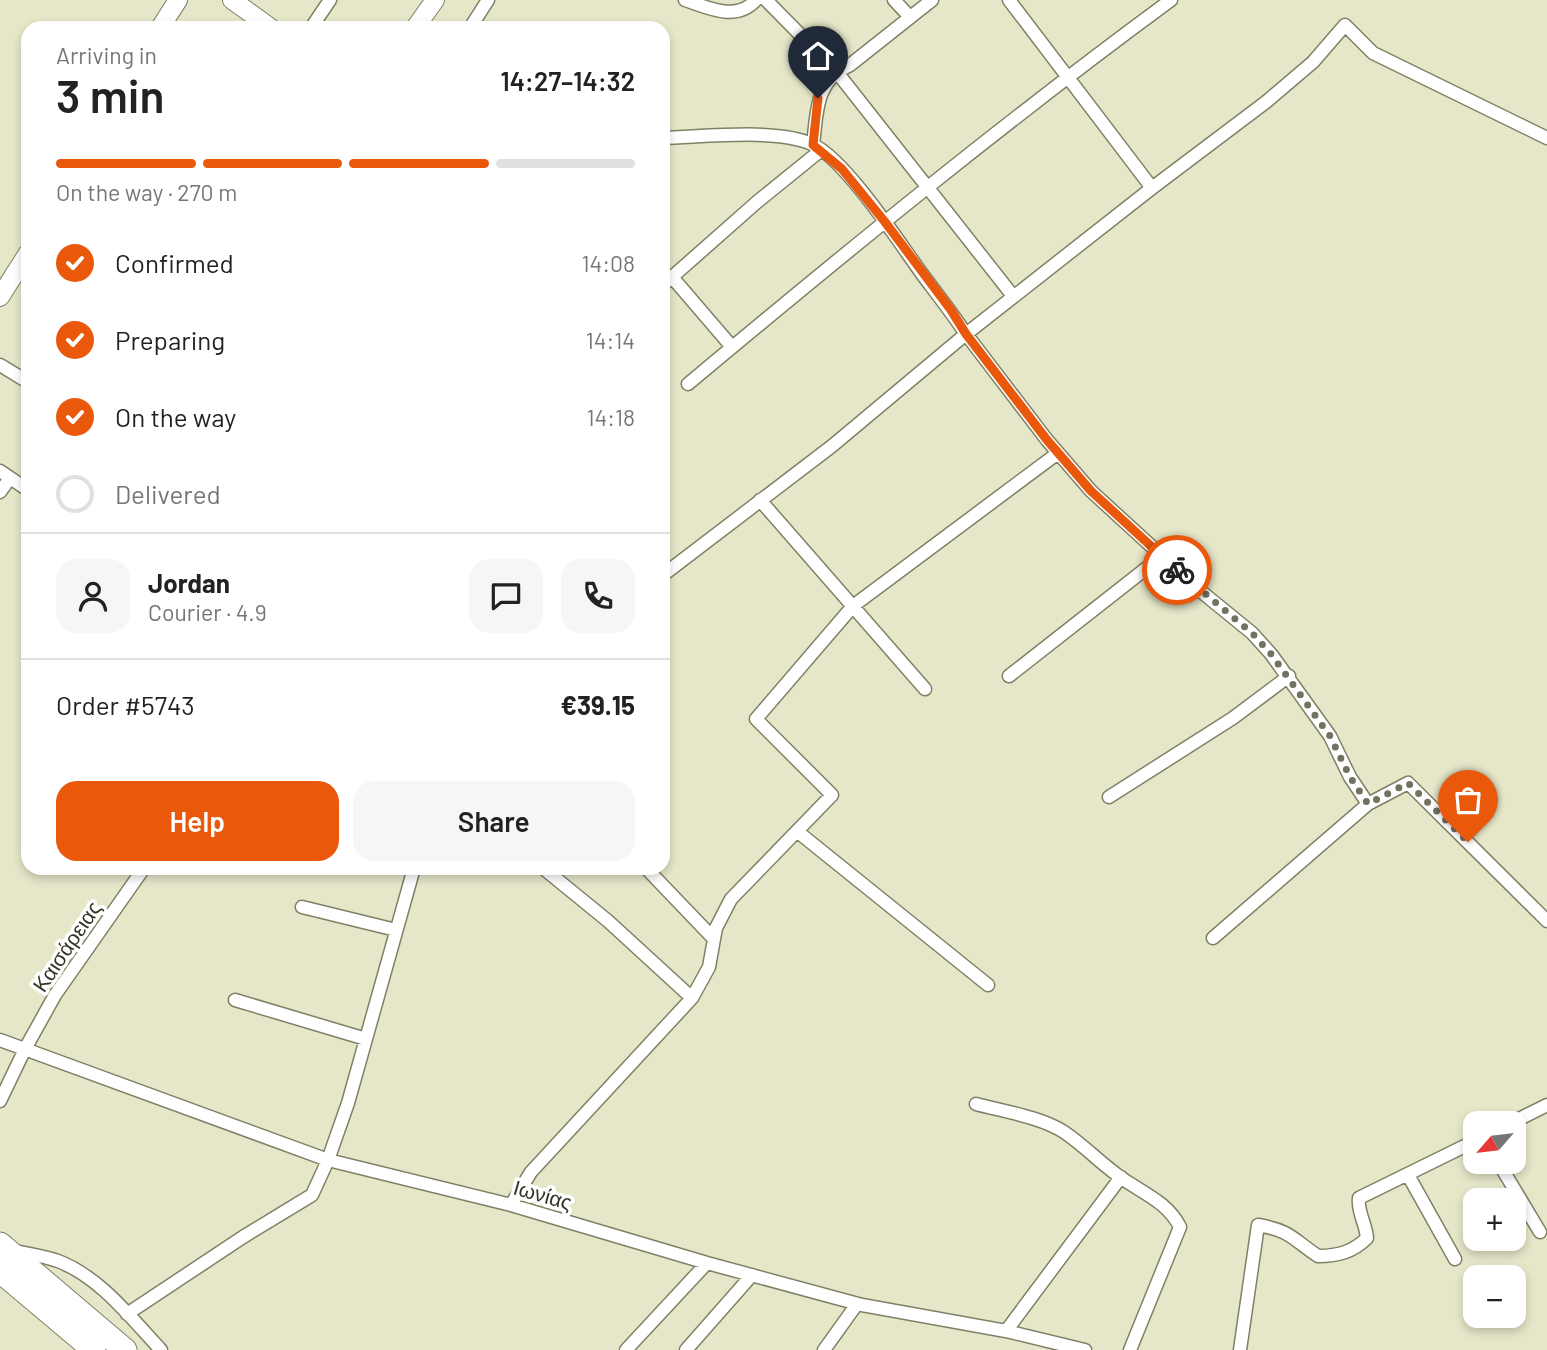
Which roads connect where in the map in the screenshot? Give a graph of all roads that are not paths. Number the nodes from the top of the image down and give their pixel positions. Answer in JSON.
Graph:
{"nodes":[{"id":1,"x":178,"y":0,"type":"edge"},
{"id":2,"x":232,"y":0,"type":"edge"},
{"id":3,"x":330,"y":0,"type":"edge"},
{"id":4,"x":435,"y":0,"type":"edge"},
{"id":5,"x":488,"y":0,"type":"edge"},
{"id":6,"x":685,"y":0,"type":"edge"},
{"id":7,"x":756,"y":0,"type":"edge"},
{"id":8,"x":766,"y":0,"type":"edge"},
{"id":9,"x":894,"y":0,"type":"edge"},
{"id":10,"x":932,"y":0,"type":"edge"},
{"id":11,"x":1009,"y":0,"type":"edge"},
{"id":12,"x":1171,"y":0,"type":"edge"},
{"id":13,"x":909,"y":17,"type":"junction"},
{"id":14,"x":164,"y":21,"type":"edge"},
{"id":15,"x":261,"y":21,"type":"edge"},
{"id":16,"x":316,"y":21,"type":"edge"},
{"id":17,"x":420,"y":21,"type":"edge"},
{"id":18,"x":474,"y":21,"type":"edge"},
{"id":19,"x":836,"y":71,"type":"junction"},
{"id":20,"x":1067,"y":76,"type":"junction"},
{"id":21,"x":670,"y":138,"type":"edge"},
{"id":22,"x":1547,"y":138,"type":"edge"},
{"id":23,"x":816,"y":148,"type":"junction"},
{"id":24,"x":927,"y":186,"type":"junction"},
{"id":25,"x":1152,"y":188,"type":"junction"},
{"id":26,"x":885,"y":222,"type":"junction"},
{"id":27,"x":21,"y":264,"type":"edge"},
{"id":28,"x":670,"y":279,"type":"edge"},
{"id":29,"x":670,"y":283,"type":"edge"},
{"id":30,"x":1013,"y":296,"type":"junction"},
{"id":31,"x":0,"y":297,"type":"edge"},
{"id":32,"x":966,"y":334,"type":"junction"},
{"id":33,"x":732,"y":347,"type":"junction"},
{"id":34,"x":0,"y":365,"type":"edge"},
{"id":35,"x":21,"y":378,"type":"edge"},
{"id":36,"x":688,"y":384,"type":"dead end"},
{"id":37,"x":1058,"y":453,"type":"junction"},
{"id":38,"x":5,"y":475,"type":"edge"},
{"id":39,"x":21,"y":485,"type":"edge"},
{"id":40,"x":0,"y":492,"type":"edge"},
{"id":41,"x":760,"y":500,"type":"junction"},
{"id":42,"x":1161,"y":556,"type":"junction"},
{"id":43,"x":670,"y":570,"type":"edge"},
{"id":44,"x":853,"y":606,"type":"junction"},
{"id":45,"x":1009,"y":676,"type":"dead end"},
{"id":46,"x":1289,"y":676,"type":"junction"},
{"id":47,"x":925,"y":689,"type":"dead end"},
{"id":48,"x":1109,"y":797,"type":"dead end"},
{"id":49,"x":1368,"y":804,"type":"junction"},
{"id":50,"x":798,"y":832,"type":"junction"},
{"id":51,"x":139,"y":875,"type":"edge"},
{"id":52,"x":412,"y":875,"type":"edge"},
{"id":53,"x":552,"y":875,"type":"edge"},
{"id":54,"x":653,"y":875,"type":"edge"},
{"id":55,"x":302,"y":907,"type":"dead end"},
{"id":56,"x":1547,"y":921,"type":"edge"},
{"id":57,"x":397,"y":930,"type":"junction"},
{"id":58,"x":1213,"y":938,"type":"dead end"},
{"id":59,"x":714,"y":939,"type":"junction"},
{"id":60,"x":988,"y":985,"type":"dead end"},
{"id":61,"x":692,"y":998,"type":"junction"},
{"id":62,"x":235,"y":1000,"type":"dead end"},
{"id":63,"x":366,"y":1039,"type":"junction"},
{"id":64,"x":0,"y":1040,"type":"edge"},
{"id":65,"x":24,"y":1049,"type":"junction"},
{"id":66,"x":0,"y":1101,"type":"edge"},
{"id":67,"x":976,"y":1104,"type":"dead end"},
{"id":68,"x":1547,"y":1105,"type":"edge"},
{"id":69,"x":1526,"y":1116,"type":"edge"},
{"id":70,"x":1463,"y":1147,"type":"edge"},
{"id":71,"x":328,"y":1160,"type":"junction"},
{"id":72,"x":1505,"y":1174,"type":"edge"},
{"id":73,"x":1408,"y":1175,"type":"junction"},
{"id":74,"x":1121,"y":1177,"type":"junction"},
{"id":75,"x":511,"y":1205,"type":"junction"},
{"id":76,"x":1540,"y":1232,"type":"dead end"},
{"id":77,"x":3,"y":1246,"type":"edge"},
{"id":78,"x":1455,"y":1259,"type":"dead end"},
{"id":79,"x":707,"y":1263,"type":"junction"},
{"id":80,"x":0,"y":1271,"type":"edge"},
{"id":81,"x":752,"y":1275,"type":"junction"},
{"id":82,"x":857,"y":1304,"type":"junction"},
{"id":83,"x":127,"y":1314,"type":"junction"},
{"id":84,"x":1006,"y":1331,"type":"junction"},
{"id":85,"x":1048,"y":1346,"type":"edge"},
{"id":86,"x":94,"y":1350,"type":"edge"},
{"id":87,"x":125,"y":1350,"type":"edge"},
{"id":88,"x":161,"y":1350,"type":"edge"},
{"id":89,"x":626,"y":1350,"type":"edge"},
{"id":90,"x":686,"y":1350,"type":"edge"},
{"id":91,"x":824,"y":1350,"type":"edge"},
{"id":92,"x":1085,"y":1350,"type":"edge"},
{"id":93,"x":1130,"y":1350,"type":"edge"},
{"id":94,"x":1240,"y":1350,"type":"edge"}],
"edges":[{"from":1,"to":14,"type":"street"},
{"from":2,"to":15,"type":"street"},
{"from":3,"to":16,"type":"street"},
{"from":4,"to":17,"type":"street"},
{"from":5,"to":18,"type":"street"},
{"from":6,"to":7,"type":"street"},
{"from":8,"to":19,"type":"street"},
{"from":9,"to":13,"type":"street"},
{"from":10,"to":13,"type":"street"},
{"from":11,"to":20,"type":"street"},
{"from":12,"to":20,"type":"street"},
{"from":13,"to":19,"type":"street"},
{"from":19,"to":23,"type":"street"},
{"from":19,"to":24,"type":"street"},
{"from":20,"to":24,"type":"street"},
{"from":20,"to":25,"type":"street"},
{"from":21,"to":23,"type":"street"},
{"from":22,"to":25,"type":"street"},
{"from":23,"to":26,"type":"street"},
{"from":23,"to":28,"type":"street"},
{"from":24,"to":26,"type":"street"},
{"from":24,"to":30,"type":"street"},
{"from":25,"to":30,"type":"street"},
{"from":26,"to":32,"type":"street"},
{"from":26,"to":33,"type":"street"},
{"from":27,"to":31,"type":"street"},
{"from":29,"to":33,"type":"street"},
{"from":30,"to":32,"type":"street"},
{"from":32,"to":37,"type":"street"},
{"from":32,"to":41,"type":"street"},
{"from":33,"to":36,"type":"street"},
{"from":34,"to":35,"type":"street"},
{"from":37,"to":42,"type":"street"},
{"from":37,"to":44,"type":"street"},
{"from":38,"to":39,"type":"street"},
{"from":38,"to":40,"type":"street"},
{"from":41,"to":43,"type":"street"},
{"from":41,"to":44,"type":"street"},
{"from":42,"to":45,"type":"street"},
{"from":42,"to":46,"type":"street"},
{"from":44,"to":47,"type":"street"},
{"from":44,"to":50,"type":"street"},
{"from":46,"to":48,"type":"street"},
{"from":46,"to":49,"type":"street"},
{"from":49,"to":56,"type":"street"},
{"from":49,"to":58,"type":"street"},
{"from":50,"to":59,"type":"street"},
{"from":50,"to":60,"type":"street"},
{"from":51,"to":65,"type":"street","name":"Καισάρειας"},
{"from":52,"to":57,"type":"street"},
{"from":53,"to":61,"type":"street"},
{"from":54,"to":59,"type":"street"},
{"from":55,"to":57,"type":"street"},
{"from":57,"to":63,"type":"street"},
{"from":59,"to":61,"type":"street"},
{"from":61,"to":75,"type":"street"},
{"from":62,"to":63,"type":"street"},
{"from":63,"to":71,"type":"street"},
{"from":64,"to":65,"type":"street","name":"Ιωνίας"},
{"from":65,"to":66,"type":"street","name":"Καισάρειας"},
{"from":65,"to":71,"type":"street","name":"Ιωνίας"},
{"from":67,"to":74,"type":"street"},
{"from":68,"to":69,"type":"street"},
{"from":70,"to":73,"type":"street"},
{"from":71,"to":75,"type":"street","name":"Ιωνίας"},
{"from":71,"to":83,"type":"street"},
{"from":72,"to":76,"type":"street"},
{"from":73,"to":78,"type":"street"},
{"from":73,"to":94,"type":"street"},
{"from":74,"to":84,"type":"street"},
{"from":74,"to":93,"type":"street"},
{"from":75,"to":79,"type":"street","name":"Ιωνίας"},
{"from":77,"to":83,"type":"street"},
{"from":77,"to":87,"type":"highway"},
{"from":79,"to":81,"type":"street","name":"Ιωνίας"},
{"from":79,"to":89,"type":"street"},
{"from":80,"to":86,"type":"highway"},
{"from":81,"to":82,"type":"street","name":"Ιωνίας"},
{"from":81,"to":90,"type":"street"},
{"from":82,"to":84,"type":"street","name":"Ιωνίας"},
{"from":82,"to":91,"type":"street"},
{"from":83,"to":88,"type":"street"},
{"from":84,"to":85,"type":"street","name":"Ιωνίας"},
{"from":85,"to":92,"type":"street","name":"Ιωνίας"}]}
